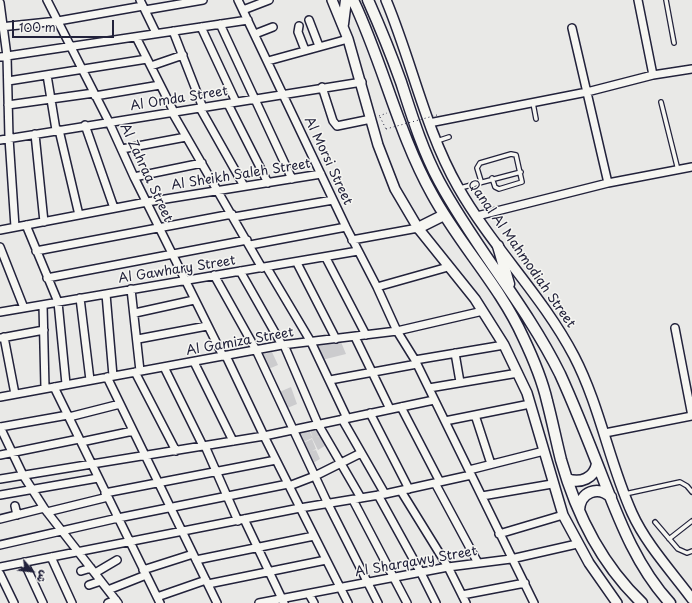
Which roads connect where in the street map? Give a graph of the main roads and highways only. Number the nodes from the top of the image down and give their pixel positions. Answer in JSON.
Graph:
{"nodes":[{"id":1,"x":346,"y":0,"type":"edge"},
{"id":2,"x":352,"y":0,"type":"edge"},
{"id":3,"x":368,"y":0,"type":"edge"},
{"id":4,"x":343,"y":24,"type":"road end"},
{"id":5,"x":444,"y":215,"type":"junction"},
{"id":6,"x":418,"y":228,"type":"road end"},
{"id":7,"x":498,"y":246,"type":"road end"},
{"id":8,"x":512,"y":291,"type":"junction"},
{"id":9,"x":597,"y":464,"type":"junction"},
{"id":10,"x":567,"y":479,"type":"junction"},
{"id":11,"x":611,"y":497,"type":"junction"},
{"id":12,"x":579,"y":510,"type":"junction"},
{"id":13,"x":642,"y":603,"type":"edge"},
{"id":14,"x":670,"y":603,"type":"edge"}],
"edges":[{"from":1,"to":4,"type":"main road"},
{"from":2,"to":5,"type":"main road"},
{"from":3,"to":8,"type":"main road"},
{"from":5,"to":6,"type":"main road"},
{"from":5,"to":10,"type":"main road"},
{"from":7,"to":8,"type":"main road"},
{"from":8,"to":9,"type":"main road"},
{"from":9,"to":10,"type":"main road"},
{"from":9,"to":11,"type":"main road"},
{"from":10,"to":12,"type":"main road"},
{"from":11,"to":12,"type":"main road"},
{"from":11,"to":14,"type":"main road"},
{"from":12,"to":13,"type":"main road"}]}
